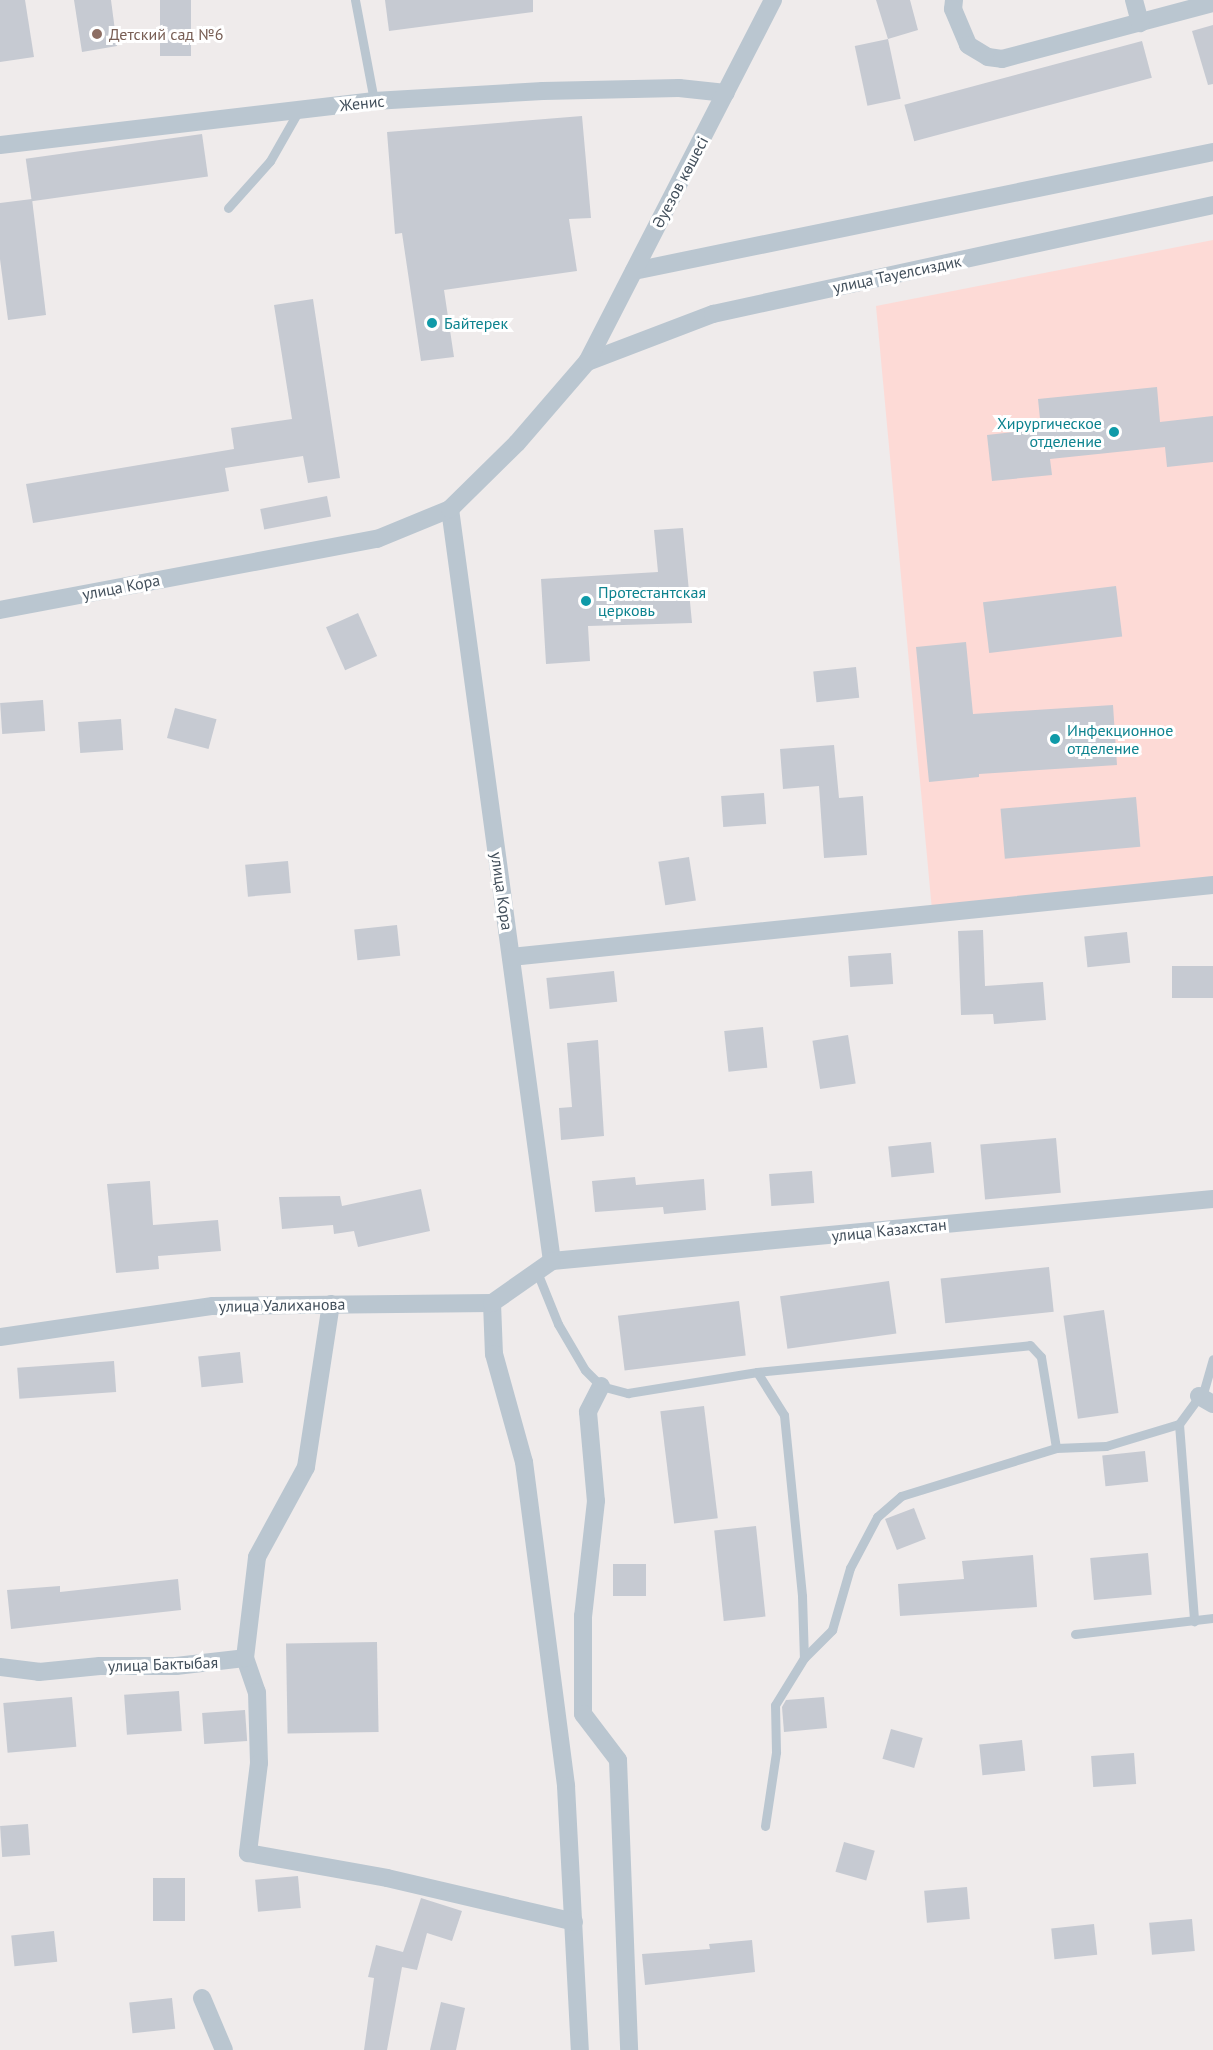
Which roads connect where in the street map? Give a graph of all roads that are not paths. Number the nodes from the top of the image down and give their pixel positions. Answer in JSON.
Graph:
{"nodes":[{"id":1,"x":355,"y":0,"type":"edge"},
{"id":2,"x":773,"y":0,"type":"edge"},
{"id":3,"x":954,"y":0,"type":"edge"},
{"id":4,"x":1134,"y":0,"type":"edge"},
{"id":5,"x":1213,"y":3,"type":"edge"},
{"id":6,"x":1140,"y":23,"type":"junction"},
{"id":7,"x":726,"y":93,"type":"junction"},
{"id":8,"x":374,"y":101,"type":"junction"},
{"id":9,"x":299,"y":110,"type":"junction"},
{"id":10,"x":0,"y":145,"type":"edge"},
{"id":11,"x":1213,"y":152,"type":"edge"},
{"id":12,"x":1213,"y":205,"type":"edge"},
{"id":13,"x":228,"y":208,"type":"dead end"},
{"id":14,"x":634,"y":271,"type":"junction"},
{"id":15,"x":587,"y":362,"type":"junction"},
{"id":16,"x":450,"y":509,"type":"junction"},
{"id":17,"x":0,"y":610,"type":"edge"},
{"id":18,"x":1213,"y":885,"type":"edge"},
{"id":19,"x":511,"y":957,"type":"junction"},
{"id":20,"x":1213,"y":1198,"type":"edge"},
{"id":21,"x":559,"y":1261,"type":"junction"},
{"id":22,"x":537,"y":1272,"type":"junction"},
{"id":23,"x":492,"y":1303,"type":"junction"},
{"id":24,"x":331,"y":1305,"type":"junction"},
{"id":25,"x":0,"y":1337,"type":"edge"},
{"id":26,"x":1213,"y":1359,"type":"edge"},
{"id":27,"x":758,"y":1372,"type":"junction"},
{"id":28,"x":601,"y":1386,"type":"junction"},
{"id":29,"x":1206,"y":1400,"type":"edge"},
{"id":30,"x":1179,"y":1424,"type":"junction"},
{"id":31,"x":1056,"y":1448,"type":"junction"},
{"id":32,"x":1213,"y":1618,"type":"edge"},
{"id":33,"x":1194,"y":1620,"type":"junction"},
{"id":34,"x":1075,"y":1634,"type":"dead end"},
{"id":35,"x":245,"y":1658,"type":"junction"},
{"id":36,"x":804,"y":1658,"type":"junction"},
{"id":37,"x":0,"y":1667,"type":"edge"},
{"id":38,"x":765,"y":1826,"type":"dead end"},
{"id":39,"x":574,"y":1922,"type":"junction"},
{"id":40,"x":202,"y":1998,"type":"dead end"},
{"id":41,"x":224,"y":2050,"type":"edge"},
{"id":42,"x":580,"y":2050,"type":"edge"},
{"id":43,"x":629,"y":2050,"type":"edge"}],
"edges":[{"from":1,"to":8,"type":"lane"},
{"from":2,"to":7,"type":"street","name":"Әуезов көшесі"},
{"from":3,"to":6,"type":"street"},
{"from":4,"to":6,"type":"street"},
{"from":5,"to":6,"type":"street"},
{"from":7,"to":8,"type":"street","name":"Женис"},
{"from":7,"to":14,"type":"street","name":"Әуезов көшесі"},
{"from":8,"to":9,"type":"street","name":"Женис"},
{"from":9,"to":10,"type":"street","name":"Женис"},
{"from":9,"to":13,"type":"lane"},
{"from":11,"to":14,"type":"street"},
{"from":12,"to":15,"type":"street","name":"улица Тауелсиздик"},
{"from":14,"to":15,"type":"street","name":"Әуезов көшесі"},
{"from":15,"to":16,"type":"street","name":"улица Кора"},
{"from":16,"to":17,"type":"street","name":"улица Кора"},
{"from":16,"to":19,"type":"street","name":"улица Кора"},
{"from":18,"to":19,"type":"street"},
{"from":19,"to":21,"type":"street","name":"улица Кора"},
{"from":20,"to":21,"type":"street","name":"улица Казахстан"},
{"from":21,"to":22,"type":"street"},
{"from":22,"to":23,"type":"street"},
{"from":22,"to":28,"type":"lane"},
{"from":23,"to":24,"type":"street","name":"улица Уалиханова"},
{"from":23,"to":39,"type":"street"},
{"from":24,"to":25,"type":"street","name":"улица Уалиханова"},
{"from":24,"to":35,"type":"street"},
{"from":26,"to":29,"type":"lane"},
{"from":27,"to":28,"type":"lane"},
{"from":27,"to":31,"type":"lane"},
{"from":27,"to":36,"type":"lane"},
{"from":28,"to":43,"type":"street"},
{"from":29,"to":30,"type":"lane"},
{"from":30,"to":31,"type":"lane"},
{"from":30,"to":33,"type":"lane"},
{"from":31,"to":36,"type":"lane"},
{"from":32,"to":33,"type":"lane"},
{"from":33,"to":34,"type":"lane"},
{"from":35,"to":37,"type":"street","name":"улица Бактыбая"},
{"from":35,"to":39,"type":"street"},
{"from":36,"to":38,"type":"lane"},
{"from":39,"to":42,"type":"street"},
{"from":40,"to":41,"type":"street"}]}
